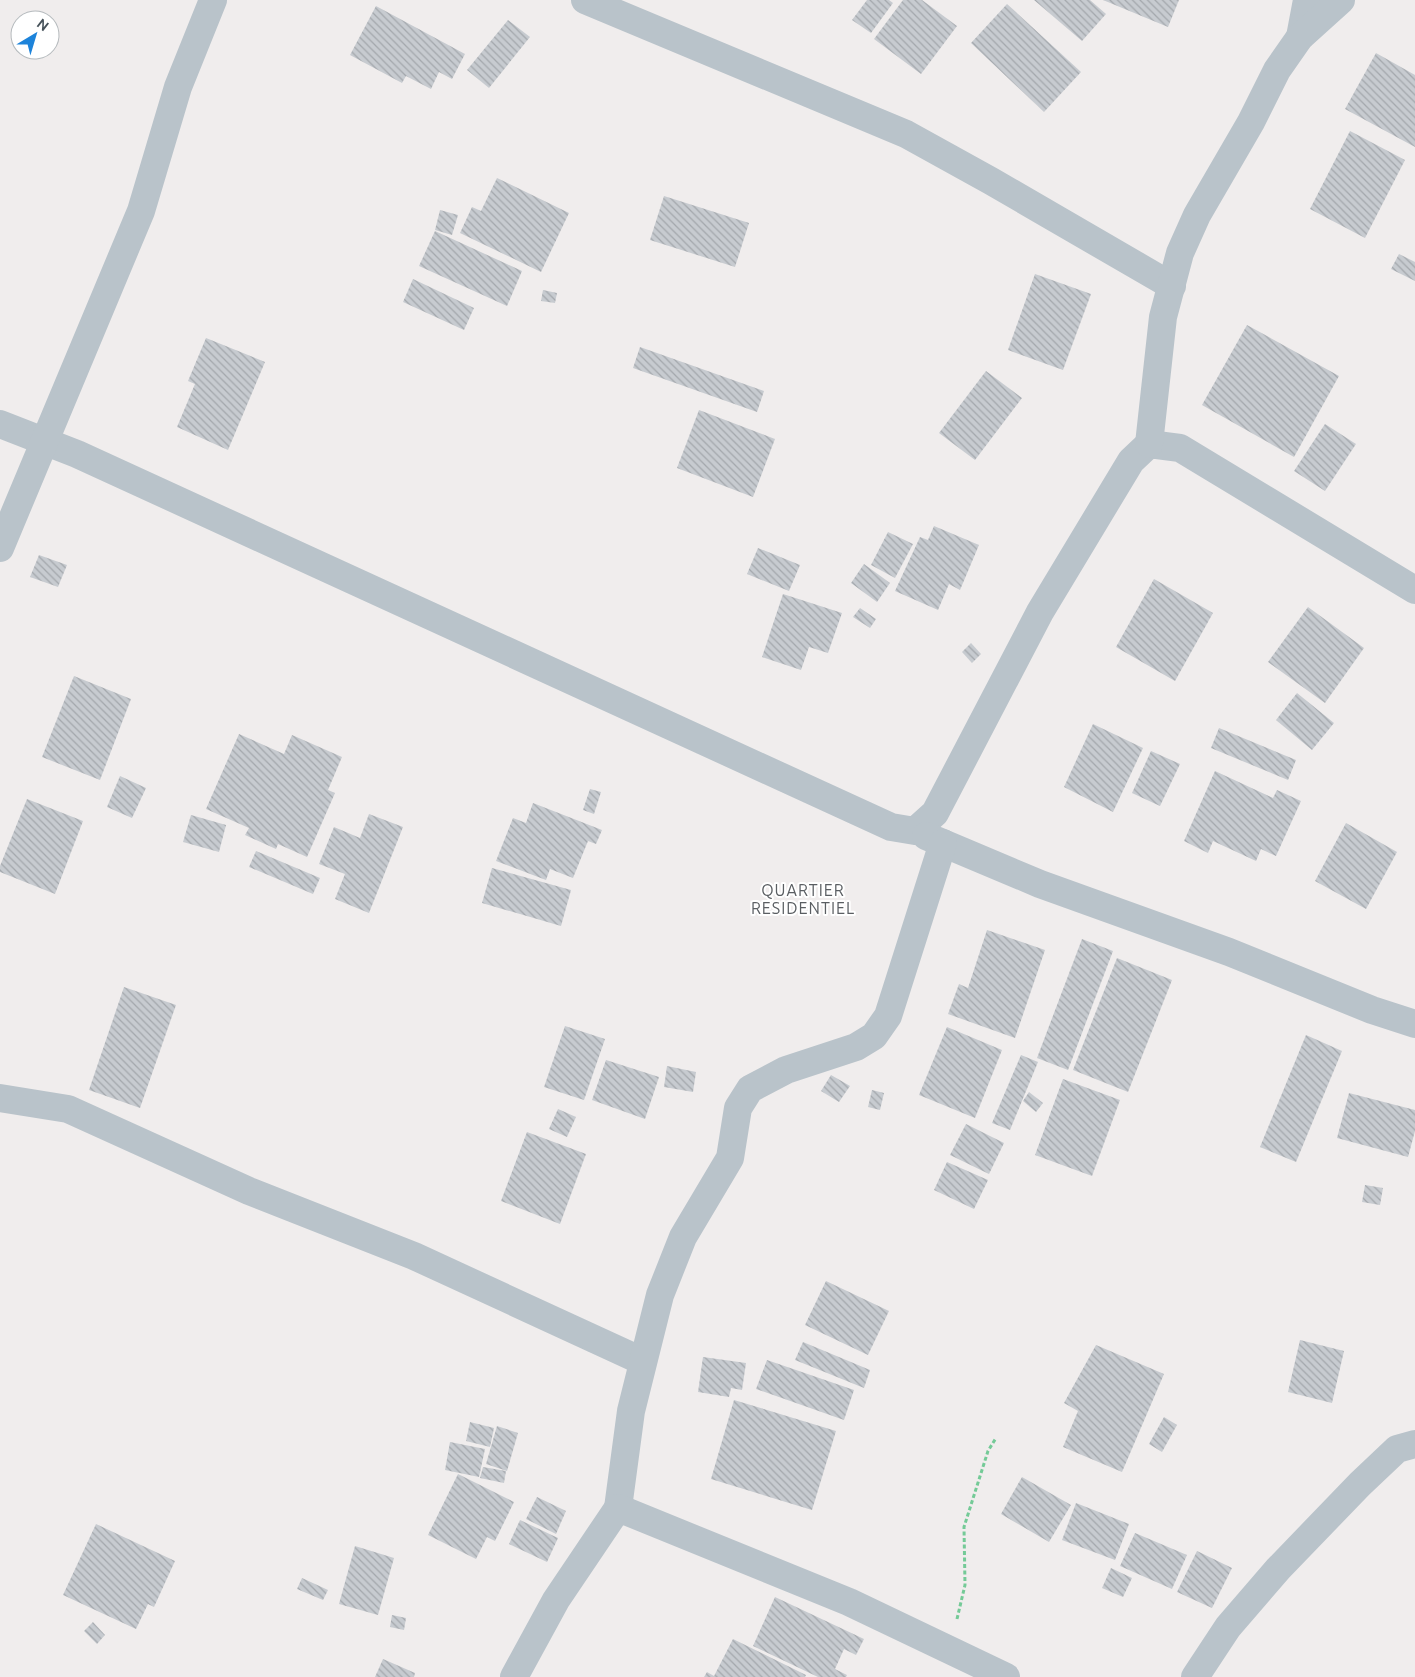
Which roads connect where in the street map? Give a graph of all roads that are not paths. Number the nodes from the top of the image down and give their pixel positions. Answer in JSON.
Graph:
{"nodes":[{"id":1,"x":213,"y":0,"type":"edge"},
{"id":2,"x":585,"y":0,"type":"edge"},
{"id":3,"x":1307,"y":0,"type":"edge"},
{"id":4,"x":1341,"y":0,"type":"edge"},
{"id":5,"x":1300,"y":37,"type":"junction"},
{"id":6,"x":1172,"y":286,"type":"junction"},
{"id":7,"x":0,"y":424,"type":"edge"},
{"id":8,"x":46,"y":442,"type":"junction"},
{"id":9,"x":1149,"y":444,"type":"junction"},
{"id":10,"x":0,"y":548,"type":"edge"},
{"id":11,"x":1415,"y":590,"type":"edge"},
{"id":12,"x":915,"y":831,"type":"junction"},
{"id":13,"x":944,"y":843,"type":"junction"},
{"id":14,"x":1415,"y":1024,"type":"edge"},
{"id":15,"x":0,"y":1098,"type":"edge"},
{"id":16,"x":642,"y":1361,"type":"junction"},
{"id":17,"x":1415,"y":1444,"type":"edge"},
{"id":18,"x":618,"y":1508,"type":"junction"},
{"id":19,"x":514,"y":1677,"type":"edge"},
{"id":20,"x":1006,"y":1677,"type":"edge"},
{"id":21,"x":1195,"y":1677,"type":"edge"}],
"edges":[{"from":1,"to":8,"type":"street"},
{"from":2,"to":6,"type":"street"},
{"from":3,"to":5,"type":"street"},
{"from":4,"to":5,"type":"street"},
{"from":5,"to":6,"type":"street"},
{"from":6,"to":9,"type":"street"},
{"from":7,"to":8,"type":"street"},
{"from":8,"to":10,"type":"street"},
{"from":8,"to":12,"type":"street"},
{"from":9,"to":11,"type":"street"},
{"from":9,"to":12,"type":"street"},
{"from":12,"to":13,"type":"street"},
{"from":13,"to":14,"type":"street"},
{"from":13,"to":16,"type":"street"},
{"from":15,"to":16,"type":"street"},
{"from":16,"to":18,"type":"street"},
{"from":17,"to":21,"type":"street"},
{"from":18,"to":19,"type":"street"},
{"from":18,"to":20,"type":"street"}]}
